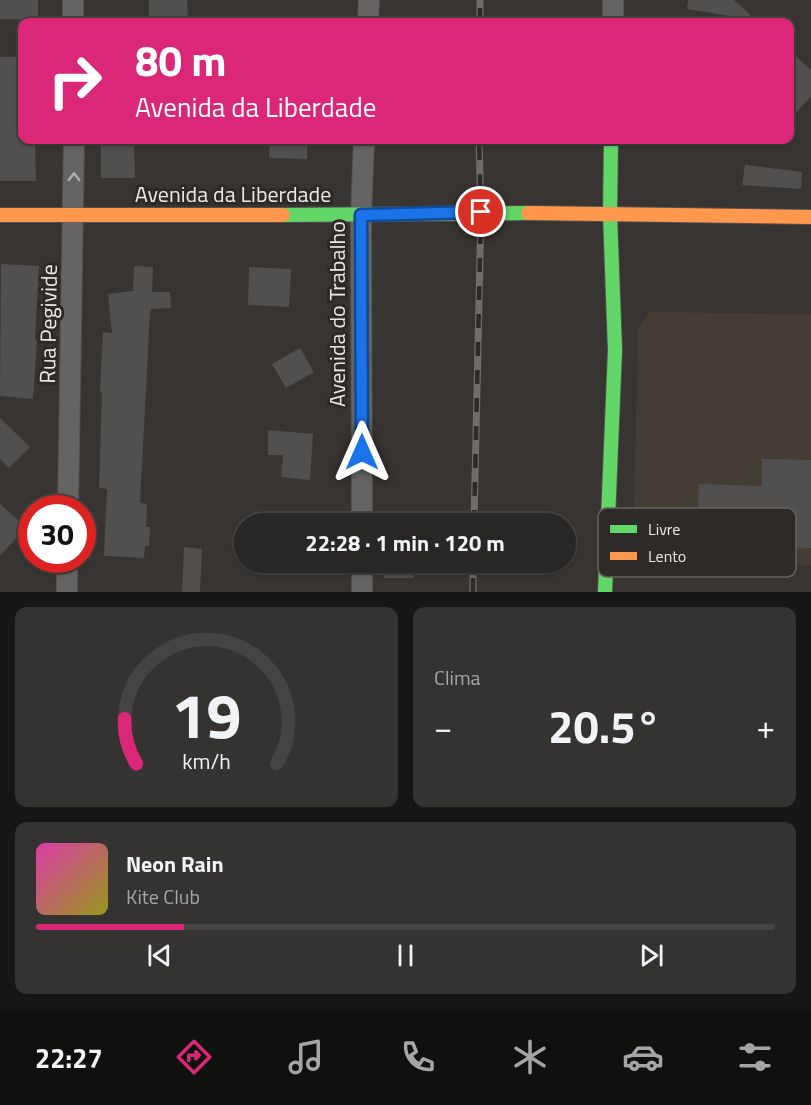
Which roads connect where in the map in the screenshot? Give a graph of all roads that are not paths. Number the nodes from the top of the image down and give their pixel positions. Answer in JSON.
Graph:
{"nodes":[{"id":1,"x":73,"y":0,"type":"edge"},
{"id":2,"x":369,"y":0,"type":"edge"},
{"id":3,"x":613,"y":0,"type":"edge"},
{"id":4,"x":74,"y":18,"type":"edge"},
{"id":5,"x":368,"y":18,"type":"edge"},
{"id":6,"x":612,"y":18,"type":"edge"},
{"id":7,"x":74,"y":144,"type":"edge"},
{"id":8,"x":364,"y":144,"type":"edge"},
{"id":9,"x":611,"y":144,"type":"edge"},
{"id":10,"x":610,"y":214,"type":"junction"},
{"id":11,"x":74,"y":215,"type":"junction"},
{"id":12,"x":361,"y":215,"type":"junction"},
{"id":13,"x":0,"y":216,"type":"edge"},
{"id":14,"x":811,"y":217,"type":"edge"},
{"id":15,"x":68,"y":495,"type":"edge"},
{"id":16,"x":608,"y":508,"type":"edge"},
{"id":17,"x":362,"y":513,"type":"edge"},
{"id":18,"x":68,"y":573,"type":"edge"},
{"id":19,"x":362,"y":573,"type":"edge"},
{"id":20,"x":606,"y":577,"type":"edge"},
{"id":21,"x":67,"y":592,"type":"edge"},
{"id":22,"x":363,"y":592,"type":"edge"},
{"id":23,"x":605,"y":592,"type":"edge"}],
"edges":[{"from":1,"to":4,"type":"street"},
{"from":2,"to":5,"type":"street"},
{"from":3,"to":6,"type":"street"},
{"from":11,"to":7,"type":"street","name":"Rua Pegivide","one_way":true},
{"from":8,"to":12,"type":"street","name":"Avenida do Trabalho"},
{"from":9,"to":10,"type":"street"},
{"from":10,"to":12,"type":"street","name":"Avenida da Liberdade"},
{"from":10,"to":14,"type":"street","name":"Avenida da Liberdade"},
{"from":10,"to":16,"type":"street"},
{"from":11,"to":12,"type":"street","name":"Avenida da Liberdade"},
{"from":11,"to":13,"type":"street","name":"Avenida da Liberdade"},
{"from":11,"to":15,"type":"street","name":"Rua Pegivide"},
{"from":12,"to":17,"type":"street","name":"Avenida do Trabalho"},
{"from":18,"to":21,"type":"street"},
{"from":19,"to":22,"type":"street"},
{"from":20,"to":23,"type":"street"}]}
